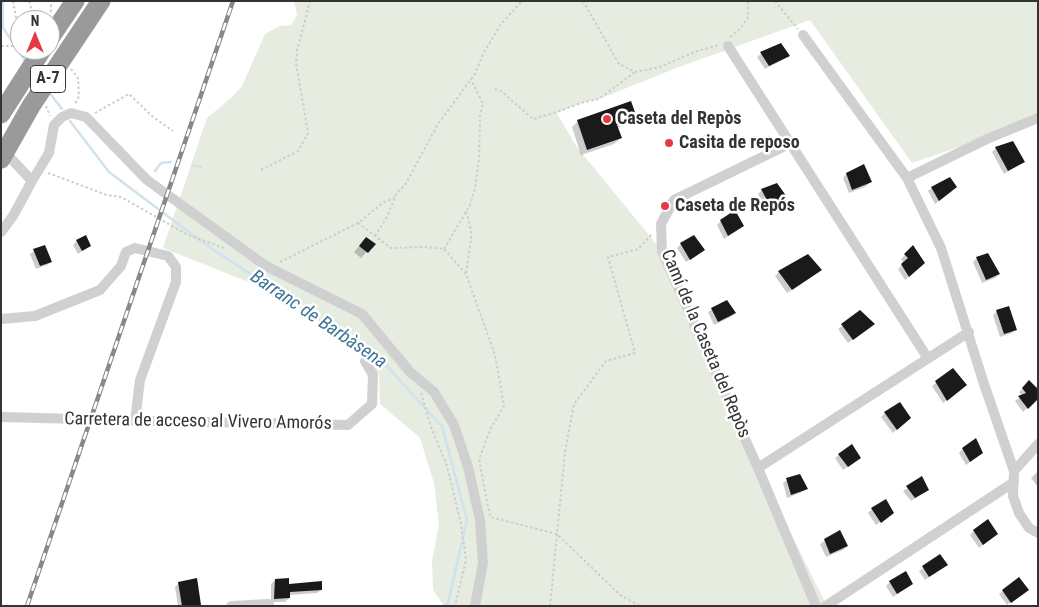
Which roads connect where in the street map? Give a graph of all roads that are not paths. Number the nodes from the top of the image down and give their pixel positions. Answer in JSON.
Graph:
{"nodes":[{"id":1,"x":75,"y":1,"type":"edge"},
{"id":2,"x":101,"y":1,"type":"edge"},
{"id":3,"x":60,"y":23,"type":"edge"},
{"id":4,"x":803,"y":35,"type":"road end"},
{"id":5,"x":726,"y":44,"type":"road end"},
{"id":6,"x":36,"y":60,"type":"edge"},
{"id":7,"x":1,"y":114,"type":"edge"},
{"id":8,"x":1038,"y":118,"type":"edge"},
{"id":9,"x":790,"y":144,"type":"junction"},
{"id":10,"x":1,"y":148,"type":"edge"},
{"id":11,"x":1,"y":159,"type":"edge"},
{"id":12,"x":907,"y":178,"type":"junction"},
{"id":13,"x":32,"y":181,"type":"junction"},
{"id":14,"x":1,"y":232,"type":"edge"},
{"id":15,"x":1,"y":319,"type":"edge"},
{"id":16,"x":969,"y":332,"type":"junction"},
{"id":17,"x":927,"y":357,"type":"junction"},
{"id":18,"x":365,"y":362,"type":"dead end"},
{"id":19,"x":1,"y":418,"type":"edge"},
{"id":20,"x":135,"y":420,"type":"junction"},
{"id":21,"x":1038,"y":444,"type":"edge"},
{"id":22,"x":758,"y":468,"type":"junction"},
{"id":23,"x":1014,"y":471,"type":"junction"},
{"id":24,"x":1014,"y":482,"type":"junction"},
{"id":25,"x":1038,"y":533,"type":"edge"},
{"id":26,"x":269,"y":604,"type":"dead end"},
{"id":27,"x":231,"y":606,"type":"edge"},
{"id":28,"x":475,"y":606,"type":"edge"},
{"id":29,"x":816,"y":606,"type":"edge"},
{"id":30,"x":826,"y":606,"type":"edge"}],
"edges":[{"from":1,"to":3,"type":"highway","bridge":true},
{"from":2,"to":11,"type":"highway","number":"A-7","bridge":true},
{"from":4,"to":12,"type":"street"},
{"from":5,"to":9,"type":"street"},
{"from":6,"to":7,"type":"highway","number":"A-7","bridge":true},
{"from":8,"to":12,"type":"street"},
{"from":9,"to":17,"type":"street"},
{"from":9,"to":22,"type":"street","name":"Camí de la Caseta del Repòs"},
{"from":10,"to":13,"type":"street"},
{"from":12,"to":16,"type":"street"},
{"from":13,"to":14,"type":"street"},
{"from":13,"to":28,"type":"street"},
{"from":15,"to":20,"type":"street"},
{"from":16,"to":17,"type":"street"},
{"from":16,"to":23,"type":"street"},
{"from":17,"to":22,"type":"street"},
{"from":18,"to":20,"type":"street","name":"Carretera de acceso al Vivero Amorós"},
{"from":19,"to":20,"type":"street","name":"Carretera de acceso al Vivero Amorós","bridge":true},
{"from":21,"to":23,"type":"street"},
{"from":22,"to":29,"type":"street","name":"Camí de la Caseta del Repòs"},
{"from":23,"to":24,"type":"street"},
{"from":24,"to":25,"type":"street"},
{"from":24,"to":30,"type":"street"},
{"from":26,"to":27,"type":"street"}]}
